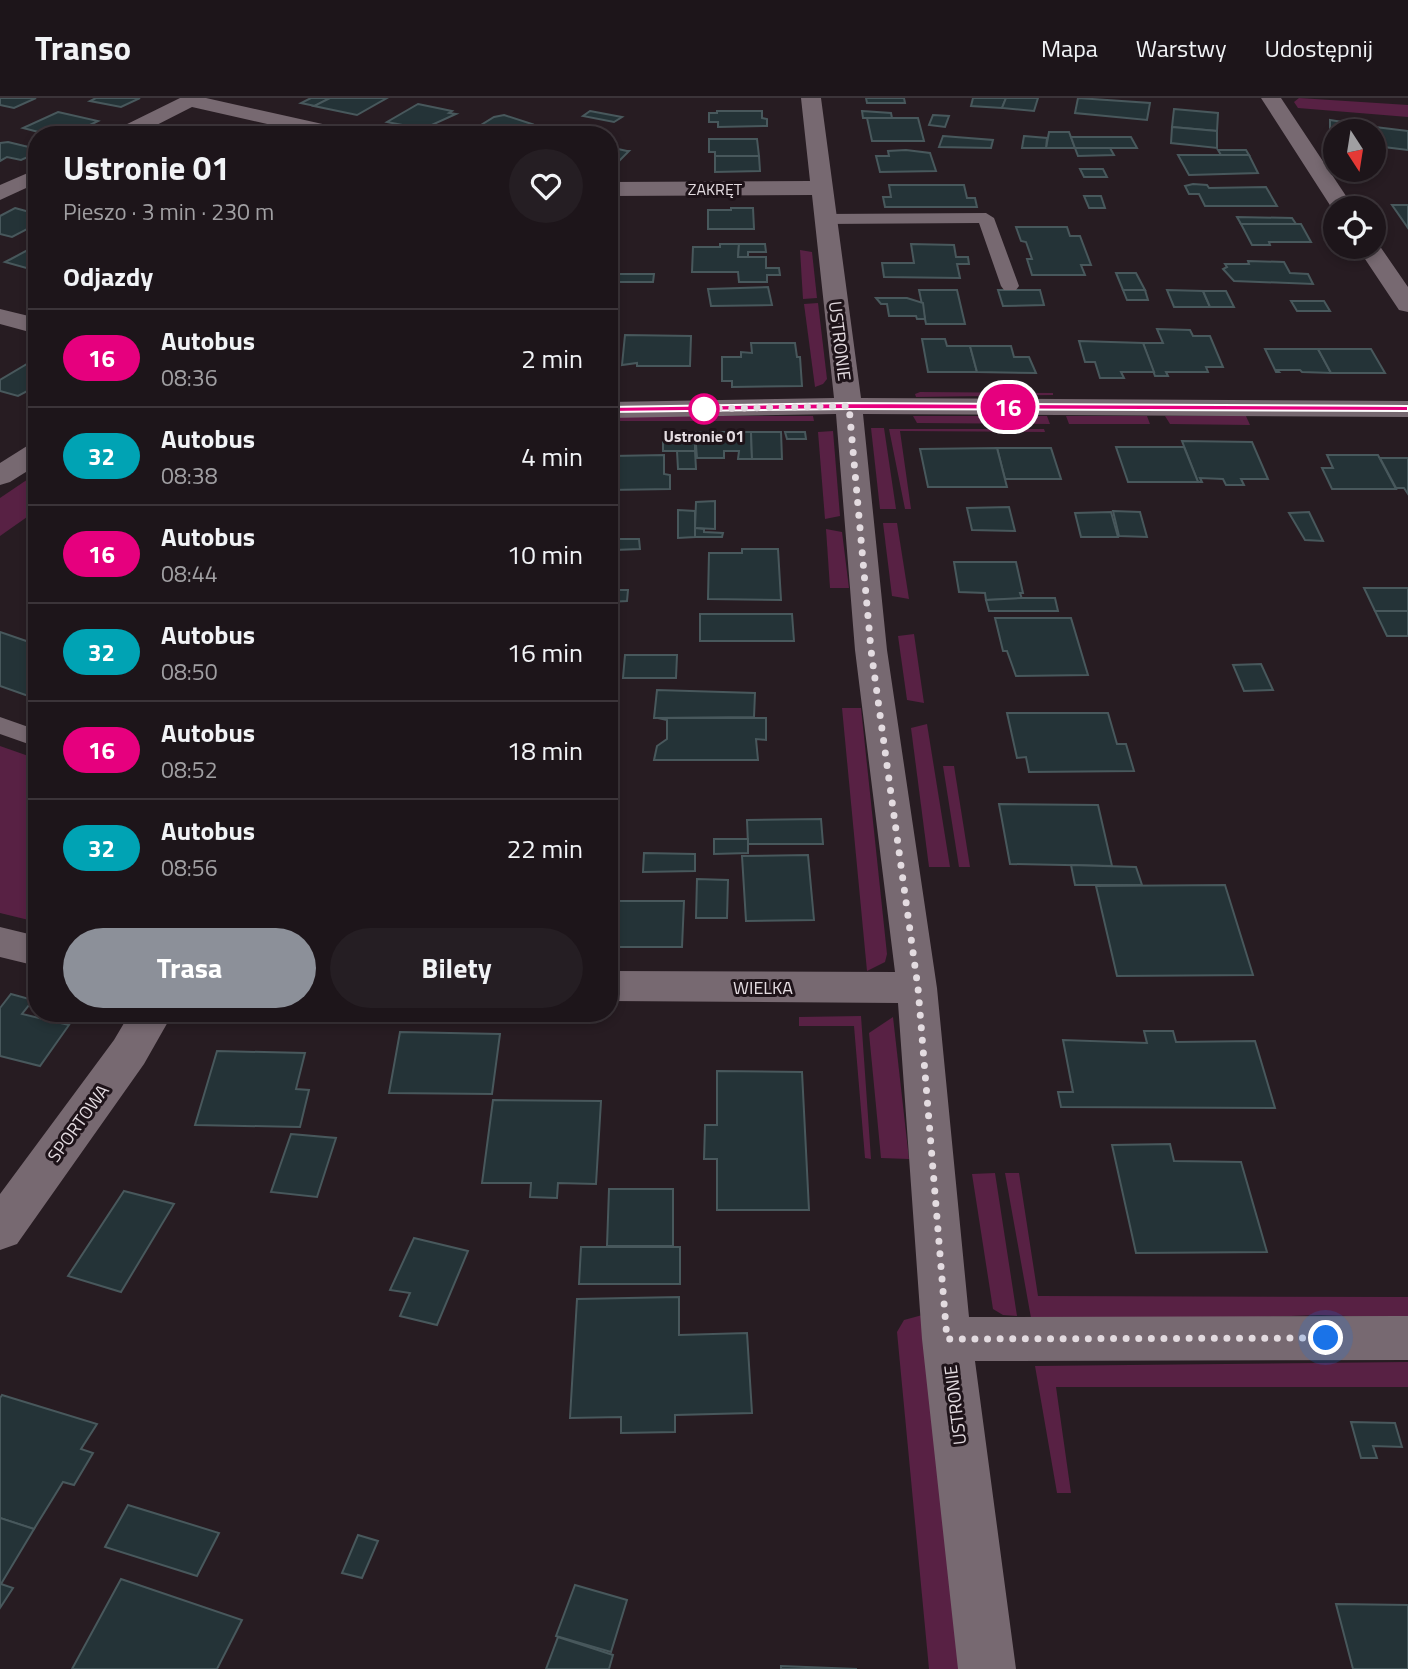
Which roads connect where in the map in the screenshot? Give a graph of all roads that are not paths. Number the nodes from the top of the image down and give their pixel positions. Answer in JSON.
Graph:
{"nodes":[{"id":1,"x":811,"y":98,"type":"edge"},
{"id":2,"x":1270,"y":98,"type":"edge"},
{"id":3,"x":193,"y":99,"type":"edge"},
{"id":4,"x":138,"y":126,"type":"edge"},
{"id":5,"x":307,"y":126,"type":"edge"},
{"id":6,"x":28,"y":179,"type":"edge"},
{"id":7,"x":618,"y":190,"type":"edge"},
{"id":8,"x":0,"y":193,"type":"edge"},
{"id":9,"x":1335,"y":196,"type":"edge"},
{"id":10,"x":822,"y":203,"type":"junction"},
{"id":11,"x":1377,"y":259,"type":"edge"},
{"id":12,"x":1010,"y":285,"type":"dead end"},
{"id":13,"x":1408,"y":305,"type":"edge"},
{"id":14,"x":0,"y":316,"type":"edge"},
{"id":15,"x":28,"y":324,"type":"edge"},
{"id":16,"x":849,"y":406,"type":"junction"},
{"id":17,"x":1408,"y":408,"type":"edge"},
{"id":18,"x":618,"y":410,"type":"edge"},
{"id":19,"x":28,"y":458,"type":"edge"},
{"id":20,"x":0,"y":476,"type":"edge"},
{"id":21,"x":0,"y":725,"type":"edge"},
{"id":22,"x":28,"y":736,"type":"edge"},
{"id":23,"x":0,"y":943,"type":"edge"},
{"id":24,"x":28,"y":949,"type":"edge"},
{"id":25,"x":618,"y":986,"type":"edge"},
{"id":26,"x":918,"y":988,"type":"junction"},
{"id":27,"x":147,"y":1022,"type":"edge"},
{"id":28,"x":0,"y":1230,"type":"edge"},
{"id":29,"x":1408,"y":1338,"type":"edge"},
{"id":30,"x":947,"y":1339,"type":"junction"},
{"id":31,"x":987,"y":1669,"type":"edge"}],
"edges":[{"from":1,"to":10,"type":"street","name":"USTRONIE"},
{"from":2,"to":9,"type":"street"},
{"from":3,"to":4,"type":"street"},
{"from":3,"to":5,"type":"street"},
{"from":6,"to":8,"type":"street"},
{"from":7,"to":10,"type":"street","name":"ZAKRĘT"},
{"from":10,"to":12,"type":"lane"},
{"from":10,"to":16,"type":"street","name":"USTRONIE"},
{"from":11,"to":13,"type":"street"},
{"from":14,"to":15,"type":"street"},
{"from":16,"to":17,"type":"street"},
{"from":16,"to":18,"type":"street"},
{"from":16,"to":26,"type":"street","name":"USTRONIE"},
{"from":19,"to":20,"type":"street"},
{"from":21,"to":22,"type":"lane"},
{"from":23,"to":24,"type":"street"},
{"from":25,"to":26,"type":"street","name":"WIELKA"},
{"from":26,"to":30,"type":"street","name":"USTRONIE"},
{"from":27,"to":28,"type":"street","name":"SPORTOWA"},
{"from":29,"to":30,"type":"street"},
{"from":30,"to":31,"type":"street","name":"USTRONIE"}]}
